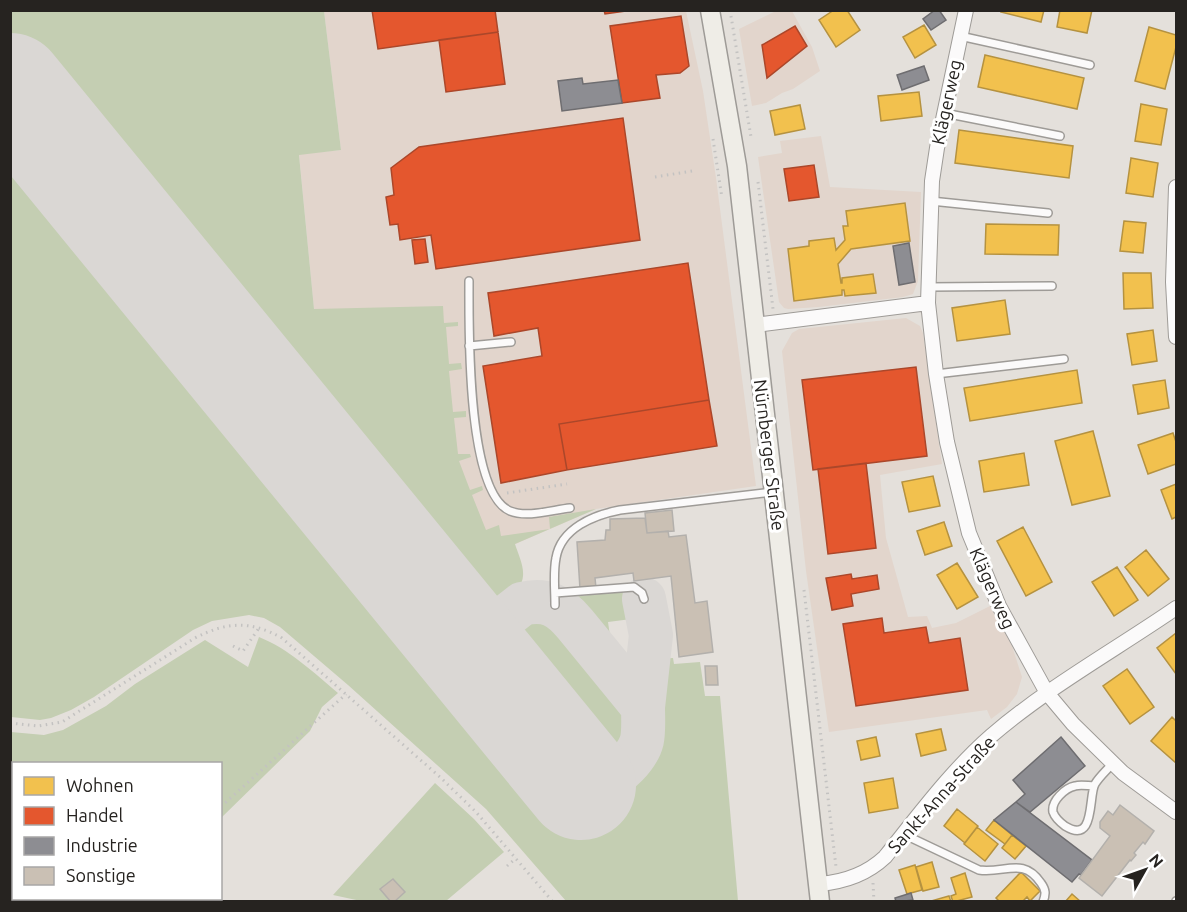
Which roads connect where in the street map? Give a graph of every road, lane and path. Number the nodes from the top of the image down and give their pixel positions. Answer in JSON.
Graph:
{"nodes":[{"id":1,"x":710,"y":10,"type":"edge"},
{"id":2,"x":966,"y":10,"type":"edge"},
{"id":3,"x":960,"y":36,"type":"junction"},
{"id":4,"x":1090,"y":65,"type":"dead end"},
{"id":5,"x":944,"y":113,"type":"junction"},
{"id":6,"x":1060,"y":136,"type":"dead end"},
{"id":7,"x":692,"y":171,"type":"dead end"},
{"id":8,"x":655,"y":177,"type":"dead end"},
{"id":9,"x":1176,"y":188,"type":"edge"},
{"id":10,"x":930,"y":201,"type":"junction"},
{"id":11,"x":1048,"y":213,"type":"dead end"},
{"id":12,"x":469,"y":281,"type":"dead end"},
{"id":13,"x":1052,"y":286,"type":"dead end"},
{"id":14,"x":928,"y":287,"type":"junction"},
{"id":15,"x":928,"y":303,"type":"junction"},
{"id":16,"x":755,"y":325,"type":"junction"},
{"id":17,"x":1176,"y":336,"type":"edge"},
{"id":18,"x":511,"y":342,"type":"dead end"},
{"id":19,"x":470,"y":346,"type":"junction"},
{"id":20,"x":1064,"y":359,"type":"dead end"},
{"id":21,"x":936,"y":374,"type":"junction"},
{"id":22,"x":567,"y":484,"type":"dead end"},
{"id":23,"x":775,"y":492,"type":"junction"},
{"id":24,"x":494,"y":495,"type":"junction"},
{"id":25,"x":570,"y":508,"type":"dead end"},
{"id":26,"x":555,"y":593,"type":"junction"},
{"id":27,"x":644,"y":599,"type":"dead end"},
{"id":28,"x":555,"y":605,"type":"dead end"},
{"id":29,"x":1176,"y":608,"type":"edge"},
{"id":30,"x":259,"y":627,"type":"junction"},
{"id":31,"x":233,"y":646,"type":"dead end"},
{"id":32,"x":1047,"y":693,"type":"junction"},
{"id":33,"x":346,"y":694,"type":"junction"},
{"id":34,"x":10,"y":723,"type":"edge"},
{"id":35,"x":1113,"y":763,"type":"junction"},
{"id":36,"x":1094,"y":786,"type":"junction"},
{"id":37,"x":222,"y":804,"type":"edge"},
{"id":38,"x":1176,"y":812,"type":"edge"},
{"id":39,"x":903,"y":834,"type":"junction"},
{"id":40,"x":516,"y":858,"type":"junction"},
{"id":41,"x":507,"y":866,"type":"dead end"},
{"id":42,"x":873,"y":881,"type":"dead end"},
{"id":43,"x":819,"y":893,"type":"edge"},
{"id":44,"x":553,"y":902,"type":"edge"},
{"id":45,"x":874,"y":902,"type":"edge"},
{"id":46,"x":1043,"y":902,"type":"edge"}],
"edges":[{"from":1,"to":16,"type":"main road","name":"Nürnberger Straße"},
{"from":2,"to":3,"type":"street","name":"Klägerweg"},
{"from":3,"to":4,"type":"lane"},
{"from":3,"to":5,"type":"street","name":"Klägerweg"},
{"from":5,"to":6,"type":"lane"},
{"from":5,"to":10,"type":"street","name":"Klägerweg"},
{"from":7,"to":8,"type":"path"},
{"from":9,"to":17,"type":"street"},
{"from":10,"to":11,"type":"lane"},
{"from":10,"to":14,"type":"street","name":"Klägerweg"},
{"from":12,"to":19,"type":"lane"},
{"from":13,"to":14,"type":"lane"},
{"from":14,"to":15,"type":"street","name":"Klägerweg"},
{"from":15,"to":16,"type":"street"},
{"from":15,"to":21,"type":"street","name":"Klägerweg"},
{"from":16,"to":23,"type":"main road","name":"Nürnberger Straße"},
{"from":18,"to":19,"type":"lane"},
{"from":19,"to":24,"type":"lane"},
{"from":20,"to":21,"type":"lane"},
{"from":21,"to":32,"type":"street","name":"Klägerweg"},
{"from":22,"to":24,"type":"path"},
{"from":23,"to":26,"type":"lane"},
{"from":23,"to":43,"type":"main road","name":"Nürnberger Straße"},
{"from":24,"to":25,"type":"lane"},
{"from":26,"to":27,"type":"lane"},
{"from":26,"to":28,"type":"lane"},
{"from":29,"to":32,"type":"street","name":"Sankt-Anna-Straße"},
{"from":30,"to":31,"type":"path"},
{"from":30,"to":33,"type":"path"},
{"from":30,"to":34,"type":"path"},
{"from":32,"to":35,"type":"street","name":"Klägerweg"},
{"from":32,"to":39,"type":"street","name":"Sankt-Anna-Straße"},
{"from":33,"to":37,"type":"path"},
{"from":33,"to":40,"type":"path"},
{"from":35,"to":36,"type":"lane"},
{"from":35,"to":38,"type":"street","name":"Klägerweg"},
{"from":36,"to":36,"type":"lane"},
{"from":39,"to":43,"type":"street","name":"Sankt-Anna-Straße"},
{"from":39,"to":46,"type":"lane"},
{"from":40,"to":41,"type":"path"},
{"from":40,"to":44,"type":"path"},
{"from":42,"to":45,"type":"path"}]}
